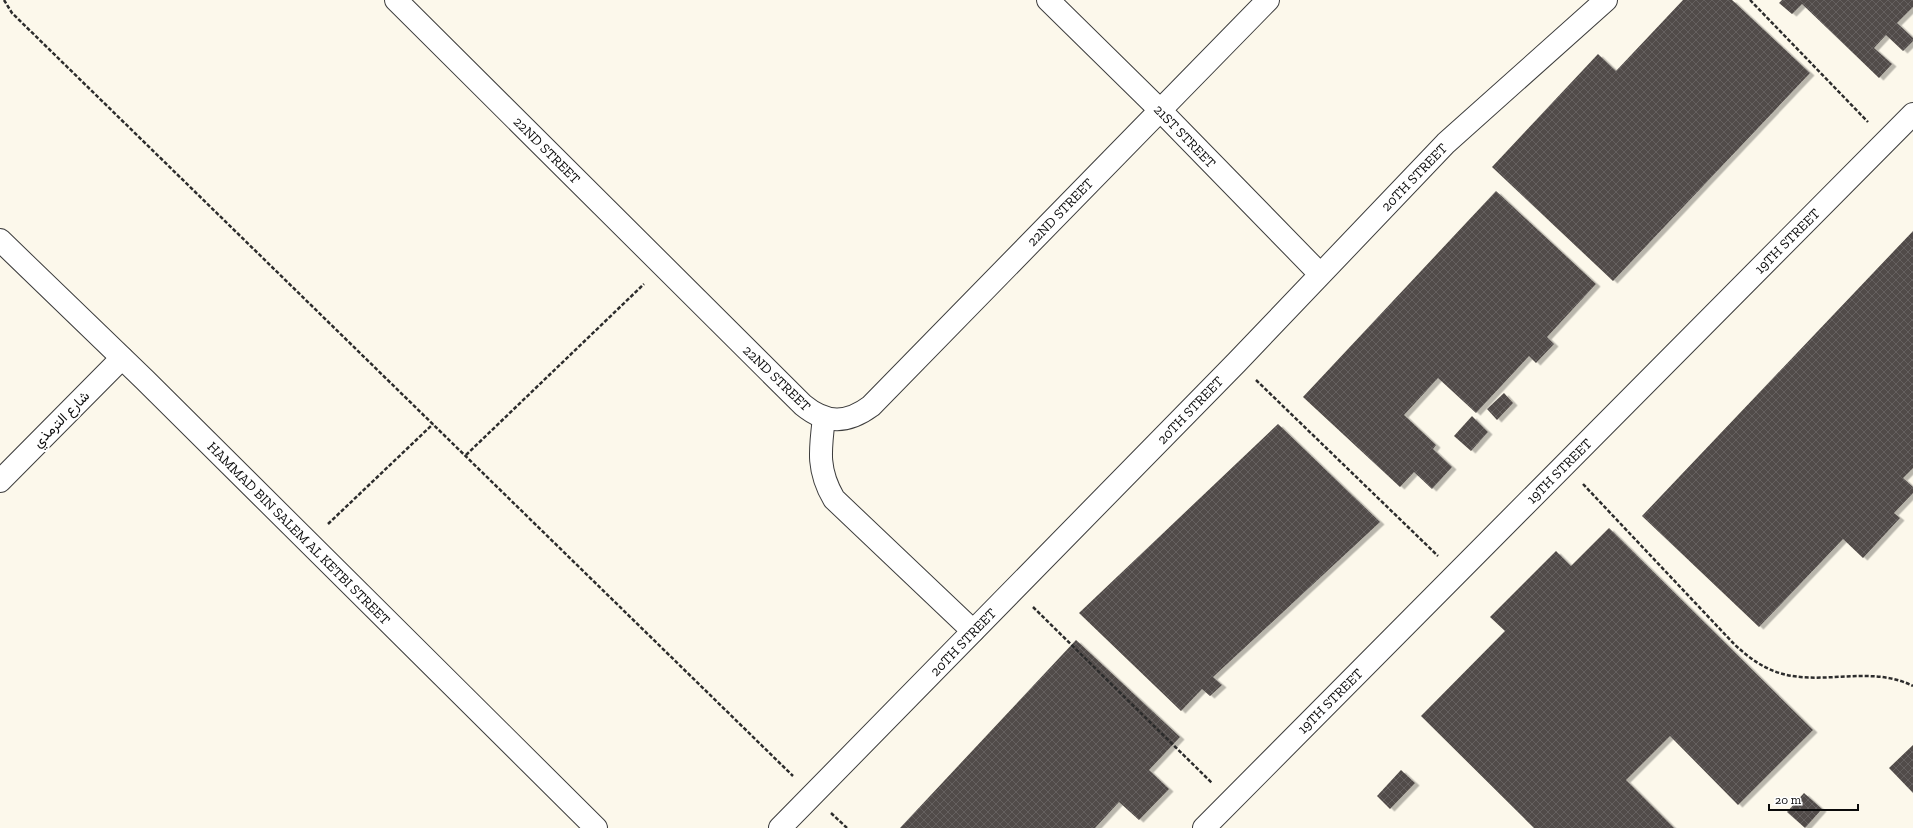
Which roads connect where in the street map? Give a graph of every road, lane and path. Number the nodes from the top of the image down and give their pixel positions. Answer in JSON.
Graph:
{"nodes":[{"id":1,"x":4,"y":0,"type":"edge"},
{"id":2,"x":396,"y":0,"type":"edge"},
{"id":3,"x":1048,"y":0,"type":"edge"},
{"id":4,"x":1268,"y":0,"type":"edge"},
{"id":5,"x":1606,"y":0,"type":"edge"},
{"id":6,"x":1750,"y":0,"type":"edge"},
{"id":7,"x":1160,"y":110,"type":"junction"},
{"id":8,"x":1913,"y":114,"type":"edge"},
{"id":9,"x":1886,"y":141,"type":"junction"},
{"id":10,"x":0,"y":240,"type":"edge"},
{"id":11,"x":663,"y":265,"type":"junction"},
{"id":12,"x":1320,"y":274,"type":"junction"},
{"id":13,"x":122,"y":358,"type":"junction"},
{"id":14,"x":1237,"y":362,"type":"junction"},
{"id":15,"x":824,"y":418,"type":"junction"},
{"id":16,"x":433,"y":424,"type":"junction"},
{"id":17,"x":466,"y":455,"type":"junction"},
{"id":18,"x":1565,"y":465,"type":"junction"},
{"id":19,"x":0,"y":481,"type":"edge"},
{"id":20,"x":308,"y":542,"type":"junction"},
{"id":21,"x":1457,"y":574,"type":"junction"},
{"id":22,"x":1014,"y":589,"type":"junction"},
{"id":23,"x":973,"y":632,"type":"junction"},
{"id":24,"x":1913,"y":686,"type":"edge"},
{"id":25,"x":813,"y":795,"type":"junction"},
{"id":26,"x":1231,"y":801,"type":"junction"},
{"id":27,"x":596,"y":828,"type":"edge"},
{"id":28,"x":780,"y":828,"type":"edge"},
{"id":29,"x":847,"y":828,"type":"edge"},
{"id":30,"x":1204,"y":828,"type":"edge"}],
"edges":[{"from":1,"to":16,"type":"path"},
{"from":2,"to":11,"type":"street","name":"22ND STREET"},
{"from":3,"to":7,"type":"street","name":"21ST STREET"},
{"from":4,"to":7,"type":"street","name":"22ND STREET"},
{"from":5,"to":12,"type":"street","name":"20TH STREET"},
{"from":6,"to":9,"type":"path"},
{"from":7,"to":12,"type":"street","name":"21ST STREET"},
{"from":7,"to":15,"type":"street","name":"22ND STREET"},
{"from":8,"to":9,"type":"street","name":"19TH STREET"},
{"from":9,"to":18,"type":"street","name":"19TH STREET"},
{"from":10,"to":13,"type":"street","name":"HAMMAD BIN SALEM AL KETBI STREET"},
{"from":11,"to":15,"type":"street","name":"22ND STREET"},
{"from":11,"to":17,"type":"path"},
{"from":12,"to":14,"type":"street","name":"20TH STREET"},
{"from":13,"to":19,"type":"street","name":"شارع الترمذي"},
{"from":13,"to":20,"type":"street","name":"HAMMAD BIN SALEM AL KETBI STREET"},
{"from":14,"to":21,"type":"path"},
{"from":14,"to":22,"type":"street","name":"20TH STREET"},
{"from":15,"to":23,"type":"street"},
{"from":16,"to":17,"type":"path"},
{"from":16,"to":20,"type":"path"},
{"from":17,"to":25,"type":"path"},
{"from":18,"to":21,"type":"street","name":"19TH STREET"},
{"from":18,"to":24,"type":"path"},
{"from":20,"to":27,"type":"street","name":"HAMMAD BIN SALEM AL KETBI STREET"},
{"from":21,"to":26,"type":"street","name":"19TH STREET"},
{"from":22,"to":23,"type":"street","name":"20TH STREET"},
{"from":22,"to":26,"type":"path"},
{"from":23,"to":25,"type":"street","name":"20TH STREET"},
{"from":25,"to":28,"type":"street","name":"20TH STREET"},
{"from":25,"to":29,"type":"path"},
{"from":26,"to":30,"type":"street","name":"19TH STREET"}]}
